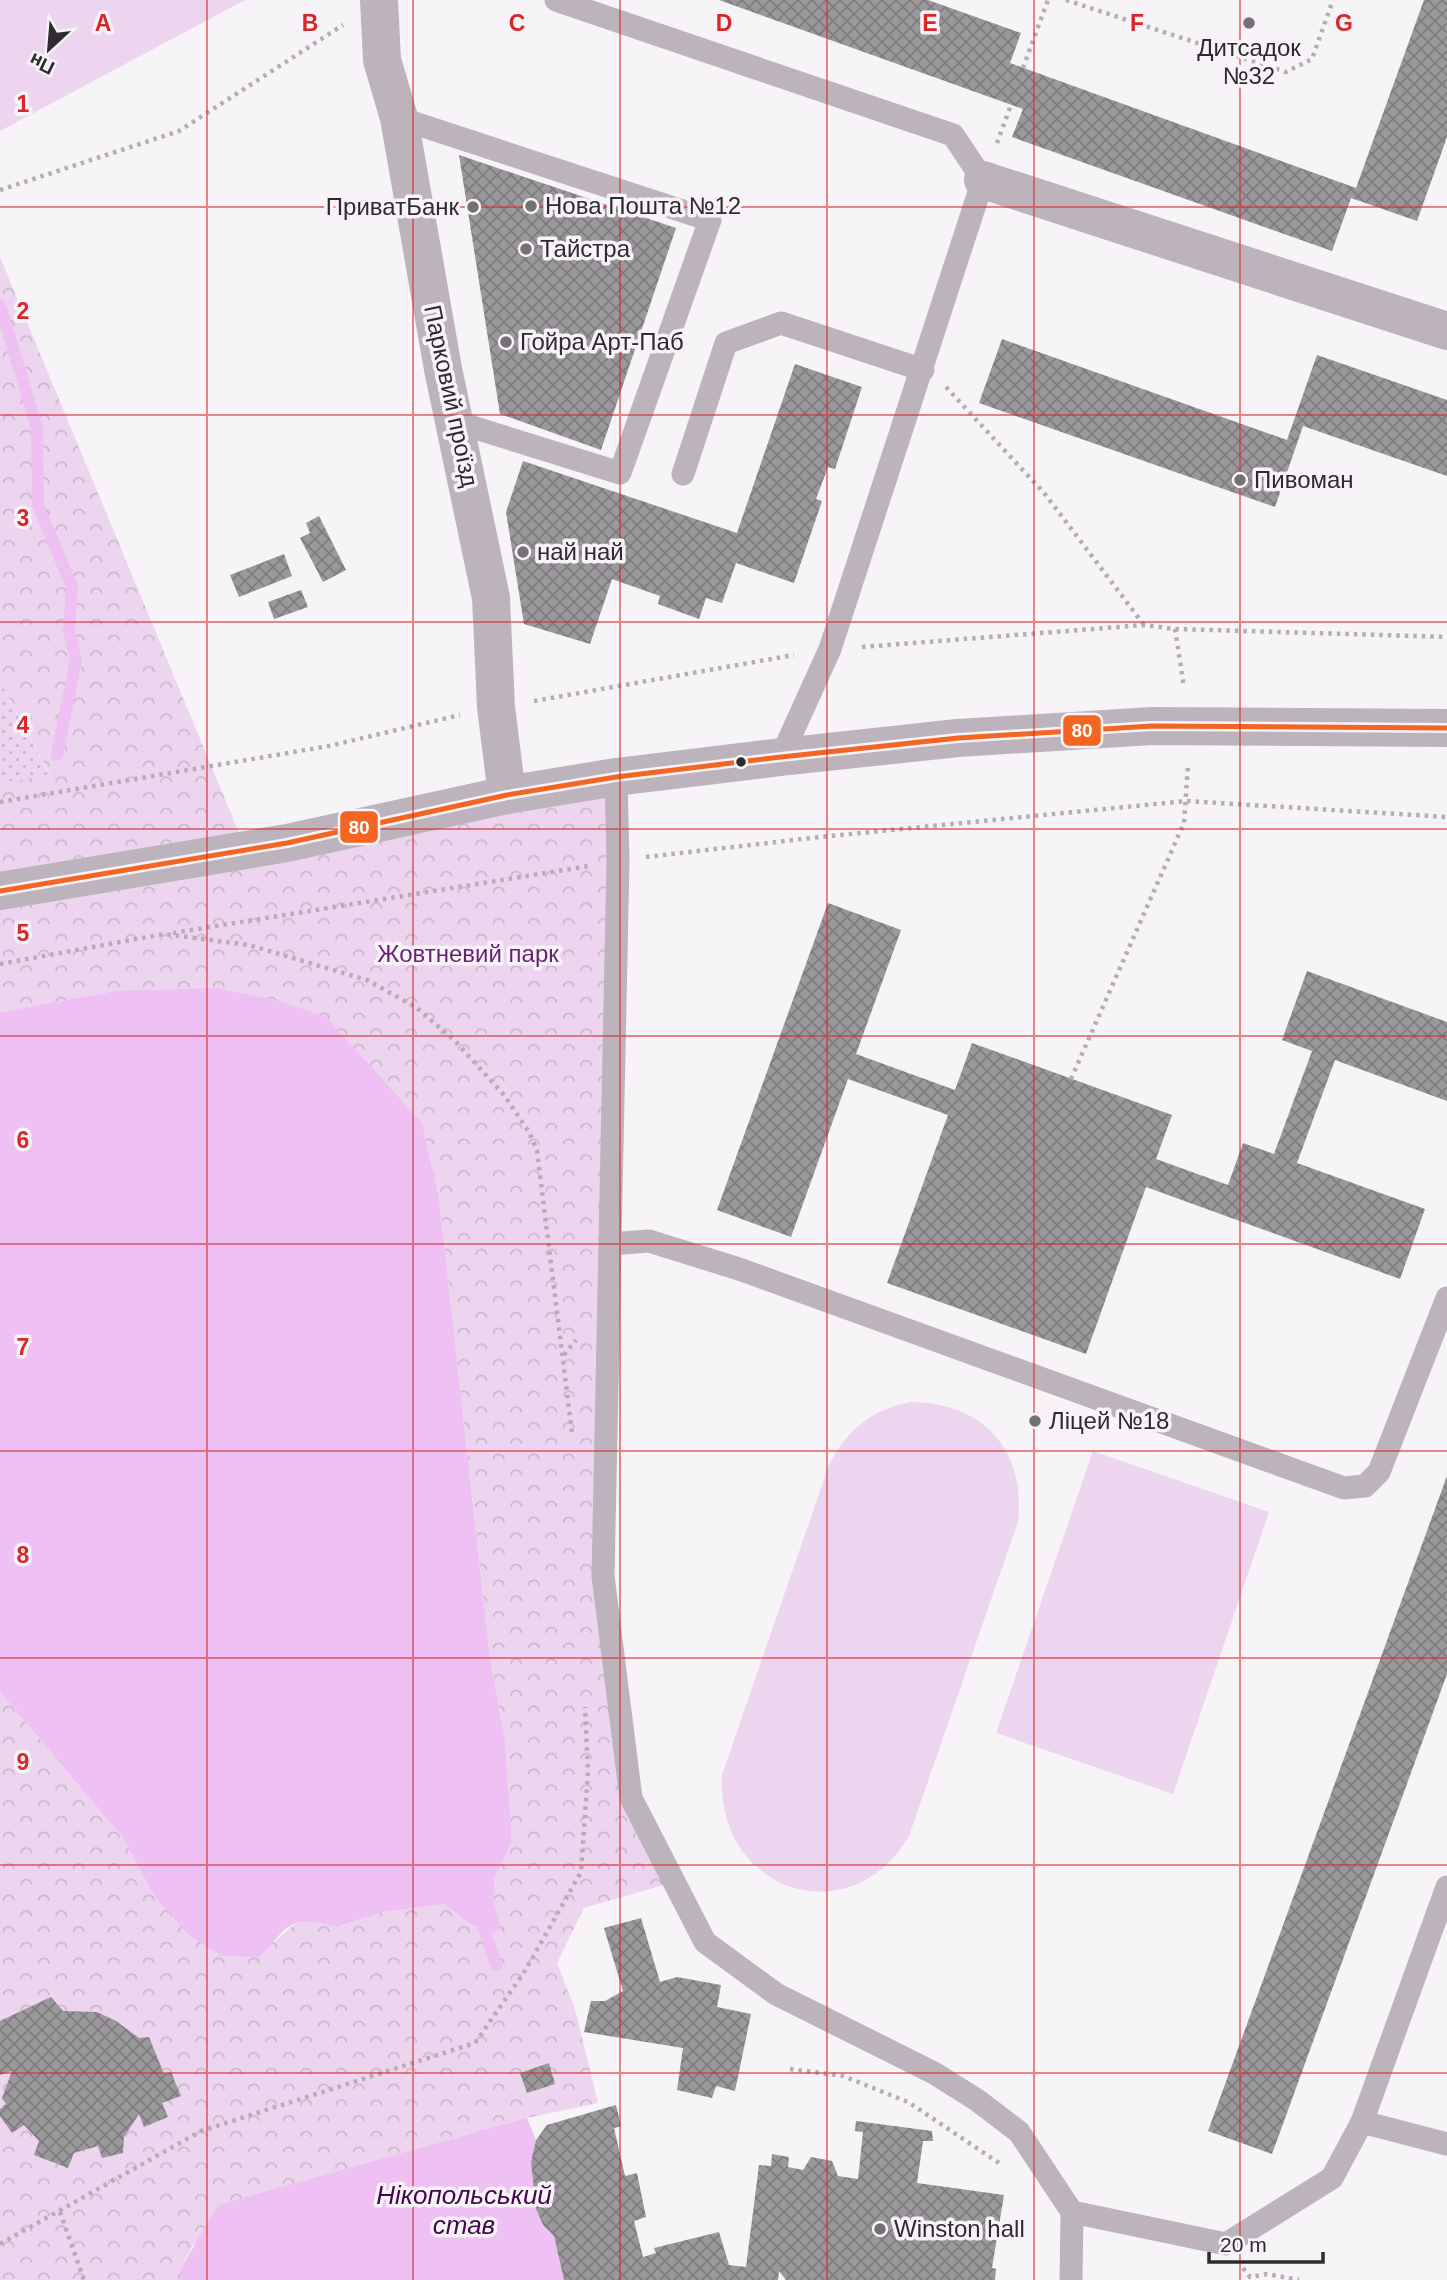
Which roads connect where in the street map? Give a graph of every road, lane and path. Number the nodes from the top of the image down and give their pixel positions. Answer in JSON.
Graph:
{"nodes":[{"id":1,"x":556,"y":0,"type":"edge"},
{"id":2,"x":1048,"y":0,"type":"edge"},
{"id":3,"x":1066,"y":0,"type":"edge"},
{"id":4,"x":1333,"y":0,"type":"edge"},
{"id":5,"x":379,"y":1,"type":"edge"},
{"id":6,"x":1023,"y":68,"type":"dead end"},
{"id":7,"x":399,"y":118,"type":"junction"},
{"id":8,"x":983,"y":180,"type":"junction"},
{"id":9,"x":0,"y":190,"type":"edge"},
{"id":10,"x":1445,"y":324,"type":"edge"},
{"id":11,"x":923,"y":370,"type":"junction"},
{"id":12,"x":456,"y":422,"type":"junction"},
{"id":13,"x":682,"y":474,"type":"dead end"},
{"id":14,"x":1144,"y":625,"type":"junction"},
{"id":15,"x":1175,"y":629,"type":"junction"},
{"id":16,"x":1447,"y":637,"type":"edge"},
{"id":17,"x":830,"y":649,"type":"junction"},
{"id":18,"x":496,"y":707,"type":"junction"},
{"id":19,"x":1190,"y":725,"type":"junction"},
{"id":20,"x":1447,"y":728,"type":"edge"},
{"id":21,"x":781,"y":757,"type":"junction"},
{"id":22,"x":616,"y":777,"type":"junction"},
{"id":23,"x":507,"y":795,"type":"junction"},
{"id":24,"x":1186,"y":801,"type":"junction"},
{"id":25,"x":0,"y":802,"type":"edge"},
{"id":26,"x":1447,"y":817,"type":"edge"},
{"id":27,"x":618,"y":861,"type":"junction"},
{"id":28,"x":0,"y":891,"type":"edge"},
{"id":29,"x":164,"y":934,"type":"junction"},
{"id":30,"x":0,"y":964,"type":"edge"},
{"id":31,"x":1070,"y":1079,"type":"dead end"},
{"id":32,"x":611,"y":1244,"type":"junction"},
{"id":33,"x":1447,"y":1298,"type":"edge"},
{"id":34,"x":573,"y":1437,"type":"dead end"},
{"id":35,"x":585,"y":1702,"type":"dead end"},
{"id":36,"x":1447,"y":1887,"type":"edge"},
{"id":37,"x":790,"y":2069,"type":"dead end"},
{"id":38,"x":1362,"y":2122,"type":"junction"},
{"id":39,"x":1447,"y":2144,"type":"edge"},
{"id":40,"x":1007,"y":2168,"type":"dead end"},
{"id":41,"x":60,"y":2211,"type":"junction"},
{"id":42,"x":1072,"y":2212,"type":"junction"},
{"id":43,"x":0,"y":2244,"type":"edge"},
{"id":44,"x":1226,"y":2244,"type":"junction"},
{"id":45,"x":1248,"y":2278,"type":"edge"},
{"id":46,"x":84,"y":2280,"type":"edge"},
{"id":47,"x":1071,"y":2280,"type":"edge"},
{"id":48,"x":1299,"y":2280,"type":"edge"}],
"edges":[{"from":1,"to":8,"type":"lane"},
{"from":2,"to":6,"type":"path"},
{"from":3,"to":4,"type":"path"},
{"from":5,"to":7,"type":"street","name":"Парковий проїзд"},
{"from":5,"to":9,"type":"path"},
{"from":7,"to":12,"type":"street","name":"Парковий проїзд"},
{"from":7,"to":12,"type":"lane"},
{"from":8,"to":10,"type":"street"},
{"from":8,"to":11,"type":"lane"},
{"from":11,"to":13,"type":"lane"},
{"from":11,"to":14,"type":"path"},
{"from":11,"to":17,"type":"lane"},
{"from":12,"to":18,"type":"street","name":"Парковий проїзд"},
{"from":14,"to":15,"type":"path"},
{"from":14,"to":17,"type":"path"},
{"from":15,"to":16,"type":"path"},
{"from":15,"to":19,"type":"path"},
{"from":17,"to":18,"type":"path"},
{"from":17,"to":21,"type":"lane"},
{"from":18,"to":23,"type":"street","name":"Парковий проїзд"},
{"from":18,"to":25,"type":"path"},
{"from":19,"to":20,"type":"main road"},
{"from":19,"to":21,"type":"main road"},
{"from":19,"to":24,"type":"path"},
{"from":21,"to":22,"type":"main road"},
{"from":22,"to":23,"type":"main road"},
{"from":22,"to":27,"type":"lane"},
{"from":23,"to":28,"type":"main road"},
{"from":24,"to":26,"type":"path"},
{"from":24,"to":27,"type":"path"},
{"from":24,"to":31,"type":"path"},
{"from":27,"to":29,"type":"path"},
{"from":27,"to":32,"type":"lane"},
{"from":29,"to":30,"type":"path"},
{"from":29,"to":34,"type":"path"},
{"from":32,"to":33,"type":"lane"},
{"from":32,"to":42,"type":"lane"},
{"from":35,"to":41,"type":"path"},
{"from":36,"to":38,"type":"lane"},
{"from":37,"to":40,"type":"path"},
{"from":38,"to":39,"type":"lane"},
{"from":38,"to":44,"type":"lane"},
{"from":41,"to":43,"type":"path"},
{"from":41,"to":46,"type":"path"},
{"from":42,"to":44,"type":"lane"},
{"from":42,"to":47,"type":"lane"},
{"from":44,"to":45,"type":"path"},
{"from":45,"to":48,"type":"path"}]}
